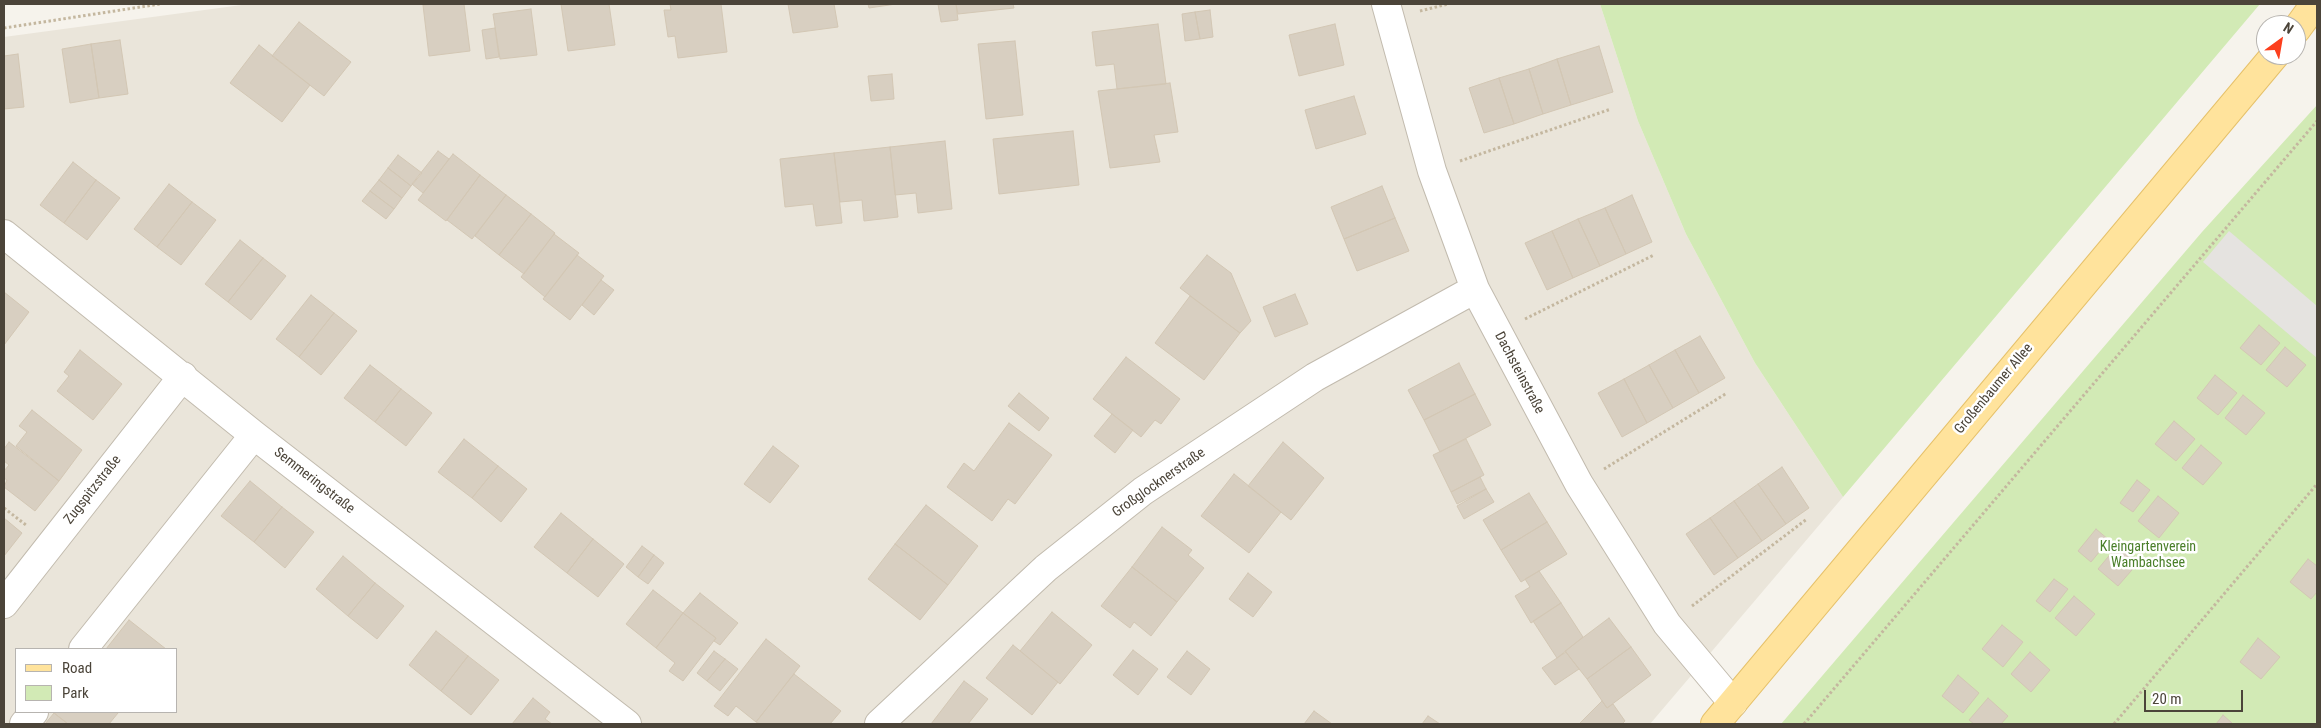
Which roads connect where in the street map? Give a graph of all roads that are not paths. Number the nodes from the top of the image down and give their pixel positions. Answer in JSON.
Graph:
{"nodes":[{"id":1,"x":1386,"y":4,"type":"edge"},
{"id":2,"x":2315,"y":4,"type":"edge"},
{"id":3,"x":2317,"y":12,"type":"edge"},
{"id":4,"x":2306,"y":17,"type":"edge"},
{"id":5,"x":2306,"y":22,"type":"edge"},
{"id":6,"x":2268,"y":65,"type":"edge"},
{"id":7,"x":4,"y":234,"type":"edge"},
{"id":8,"x":1475,"y":289,"type":"junction"},
{"id":9,"x":183,"y":376,"type":"junction"},
{"id":10,"x":254,"y":435,"type":"junction"},
{"id":11,"x":4,"y":604,"type":"edge"},
{"id":12,"x":84,"y":648,"type":"edge"},
{"id":13,"x":1732,"y":702,"type":"junction"},
{"id":14,"x":33,"y":713,"type":"edge"},
{"id":15,"x":24,"y":724,"type":"edge"},
{"id":16,"x":627,"y":724,"type":"edge"},
{"id":17,"x":879,"y":724,"type":"edge"},
{"id":18,"x":1715,"y":724,"type":"edge"}],
"edges":[{"from":1,"to":8,"type":"street","name":"Dachsteinstraße"},
{"from":2,"to":4,"type":"main road"},
{"from":3,"to":5,"type":"main road"},
{"from":6,"to":13,"type":"main road","name":"Großenbaumer Allee"},
{"from":7,"to":9,"type":"street","name":"Semmeringstraße"},
{"from":8,"to":13,"type":"street","name":"Dachsteinstraße"},
{"from":8,"to":17,"type":"street","name":"Großglocknerstraße"},
{"from":9,"to":10,"type":"street","name":"Semmeringstraße"},
{"from":9,"to":11,"type":"street","name":"Zugspitzstraße"},
{"from":10,"to":12,"type":"street"},
{"from":10,"to":16,"type":"street","name":"Semmeringstraße"},
{"from":13,"to":18,"type":"main road","name":"Großenbaumer Allee"},
{"from":14,"to":15,"type":"street"}]}
